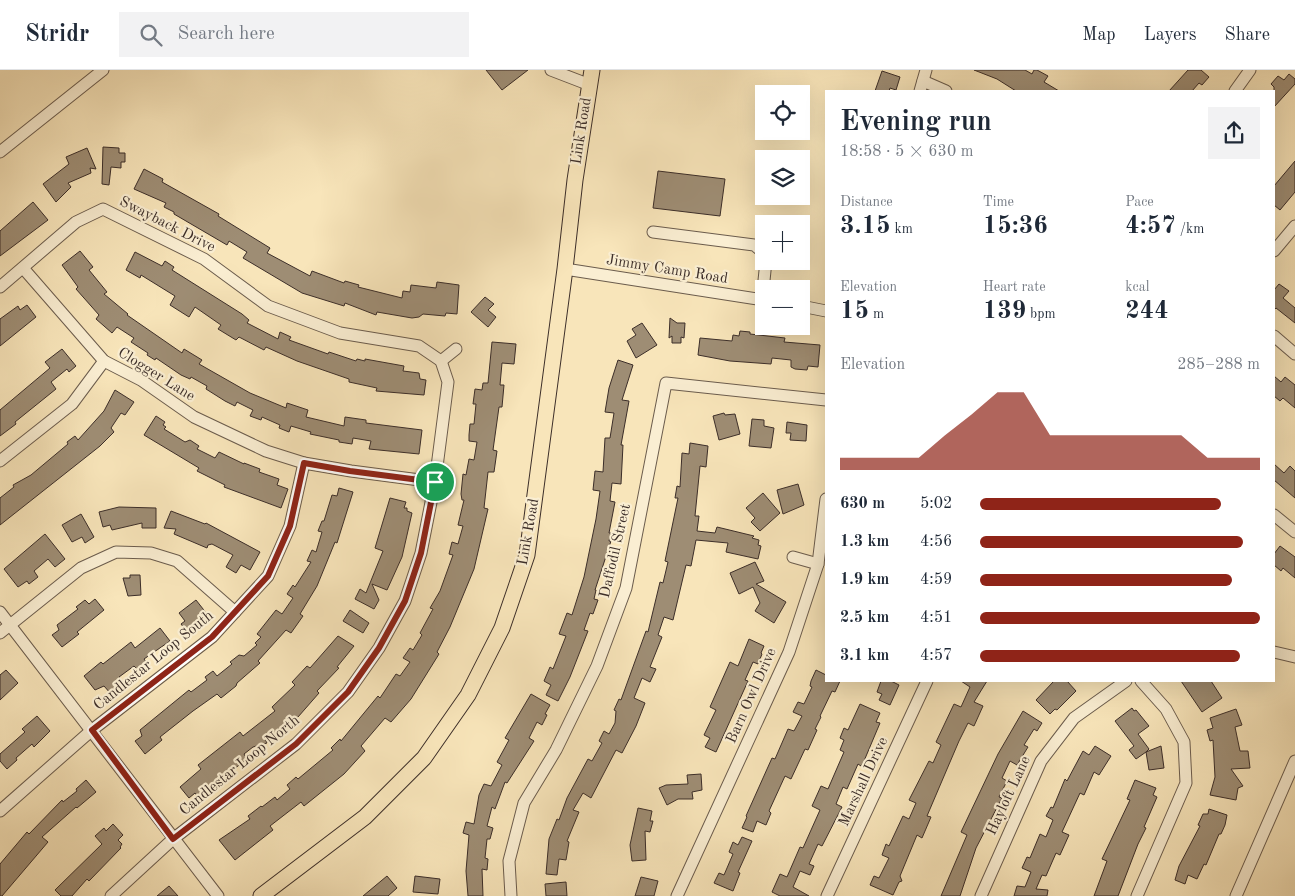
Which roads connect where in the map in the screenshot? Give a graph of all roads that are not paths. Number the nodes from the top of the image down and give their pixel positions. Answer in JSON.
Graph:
{"nodes":[{"id":1,"x":551,"y":70,"type":"edge"},
{"id":2,"x":1250,"y":70,"type":"edge"},
{"id":3,"x":101,"y":71,"type":"edge"},
{"id":4,"x":591,"y":77,"type":"edge"},
{"id":5,"x":923,"y":81,"type":"edge"},
{"id":6,"x":944,"y":90,"type":"edge"},
{"id":7,"x":1236,"y":90,"type":"edge"},
{"id":8,"x":0,"y":152,"type":"edge"},
{"id":9,"x":1295,"y":226,"type":"edge"},
{"id":10,"x":652,"y":232,"type":"dead end"},
{"id":11,"x":755,"y":246,"type":"edge"},
{"id":12,"x":1275,"y":250,"type":"edge"},
{"id":13,"x":23,"y":268,"type":"junction"},
{"id":14,"x":565,"y":269,"type":"junction"},
{"id":15,"x":0,"y":287,"type":"edge"},
{"id":16,"x":755,"y":299,"type":"edge"},
{"id":17,"x":810,"y":308,"type":"edge"},
{"id":18,"x":825,"y":311,"type":"edge"},
{"id":19,"x":1275,"y":337,"type":"edge"},
{"id":20,"x":456,"y":349,"type":"dead end"},
{"id":21,"x":1295,"y":354,"type":"edge"},
{"id":22,"x":104,"y":361,"type":"junction"},
{"id":23,"x":441,"y":362,"type":"junction"},
{"id":24,"x":825,"y":400,"type":"edge"},
{"id":25,"x":0,"y":461,"type":"edge"},
{"id":26,"x":304,"y":463,"type":"junction"},
{"id":27,"x":435,"y":482,"type":"junction"},
{"id":28,"x":825,"y":507,"type":"edge"},
{"id":29,"x":1275,"y":516,"type":"edge"},
{"id":30,"x":1295,"y":532,"type":"edge"},
{"id":31,"x":793,"y":557,"type":"dead end"},
{"id":32,"x":818,"y":564,"type":"junction"},
{"id":33,"x":0,"y":612,"type":"edge"},
{"id":34,"x":235,"y":612,"type":"junction"},
{"id":35,"x":10,"y":624,"type":"junction"},
{"id":36,"x":0,"y":633,"type":"edge"},
{"id":37,"x":1275,"y":652,"type":"edge"},
{"id":38,"x":1295,"y":658,"type":"edge"},
{"id":39,"x":927,"y":682,"type":"edge"},
{"id":40,"x":1125,"y":682,"type":"edge"},
{"id":41,"x":1142,"y":682,"type":"edge"},
{"id":42,"x":92,"y":730,"type":"junction"},
{"id":43,"x":1295,"y":761,"type":"edge"},
{"id":44,"x":0,"y":811,"type":"edge"},
{"id":45,"x":173,"y":839,"type":"junction"},
{"id":46,"x":111,"y":896,"type":"edge"},
{"id":47,"x":218,"y":896,"type":"edge"},
{"id":48,"x":261,"y":896,"type":"edge"},
{"id":49,"x":511,"y":896,"type":"edge"},
{"id":50,"x":677,"y":896,"type":"edge"},
{"id":51,"x":827,"y":896,"type":"edge"},
{"id":52,"x":980,"y":896,"type":"edge"},
{"id":53,"x":1137,"y":896,"type":"edge"},
{"id":54,"x":1236,"y":896,"type":"edge"}],
"edges":[{"from":1,"to":4,"type":"street"},
{"from":2,"to":7,"type":"street"},
{"from":3,"to":8,"type":"street"},
{"from":4,"to":14,"type":"main road","name":"Link Road"},
{"from":5,"to":6,"type":"street"},
{"from":9,"to":12,"type":"street"},
{"from":10,"to":11,"type":"street"},
{"from":13,"to":15,"type":"street"},
{"from":13,"to":22,"type":"street","name":"Clogger Lane"},
{"from":13,"to":23,"type":"street","name":"Swayback Drive"},
{"from":14,"to":16,"type":"street","name":"Jimmy Camp Road"},
{"from":14,"to":48,"type":"main road","name":"Link Road"},
{"from":17,"to":18,"type":"street"},
{"from":19,"to":21,"type":"street"},
{"from":20,"to":23,"type":"street"},
{"from":22,"to":25,"type":"street"},
{"from":22,"to":26,"type":"street","name":"Clogger Lane"},
{"from":23,"to":27,"type":"street"},
{"from":24,"to":49,"type":"street","name":"Daffodil Street"},
{"from":26,"to":27,"type":"street"},
{"from":26,"to":34,"type":"street","name":"Candlestar Loop South"},
{"from":27,"to":45,"type":"street","name":"Candlestar Loop North"},
{"from":28,"to":32,"type":"street","name":"Barn Owl Drive"},
{"from":29,"to":30,"type":"street"},
{"from":31,"to":32,"type":"street"},
{"from":32,"to":50,"type":"street","name":"Barn Owl Drive"},
{"from":33,"to":35,"type":"street"},
{"from":34,"to":35,"type":"street"},
{"from":34,"to":42,"type":"street","name":"Candlestar Loop South"},
{"from":35,"to":36,"type":"street"},
{"from":35,"to":42,"type":"street"},
{"from":37,"to":38,"type":"street"},
{"from":39,"to":51,"type":"street","name":"Marshall Drive"},
{"from":40,"to":52,"type":"street","name":"Hayloft Lane"},
{"from":41,"to":53,"type":"street"},
{"from":42,"to":44,"type":"street","name":"Candlestar Loop South"},
{"from":42,"to":45,"type":"street"},
{"from":43,"to":54,"type":"street"},
{"from":45,"to":46,"type":"street","name":"Candlestar Loop North"},
{"from":45,"to":47,"type":"street"}]}
